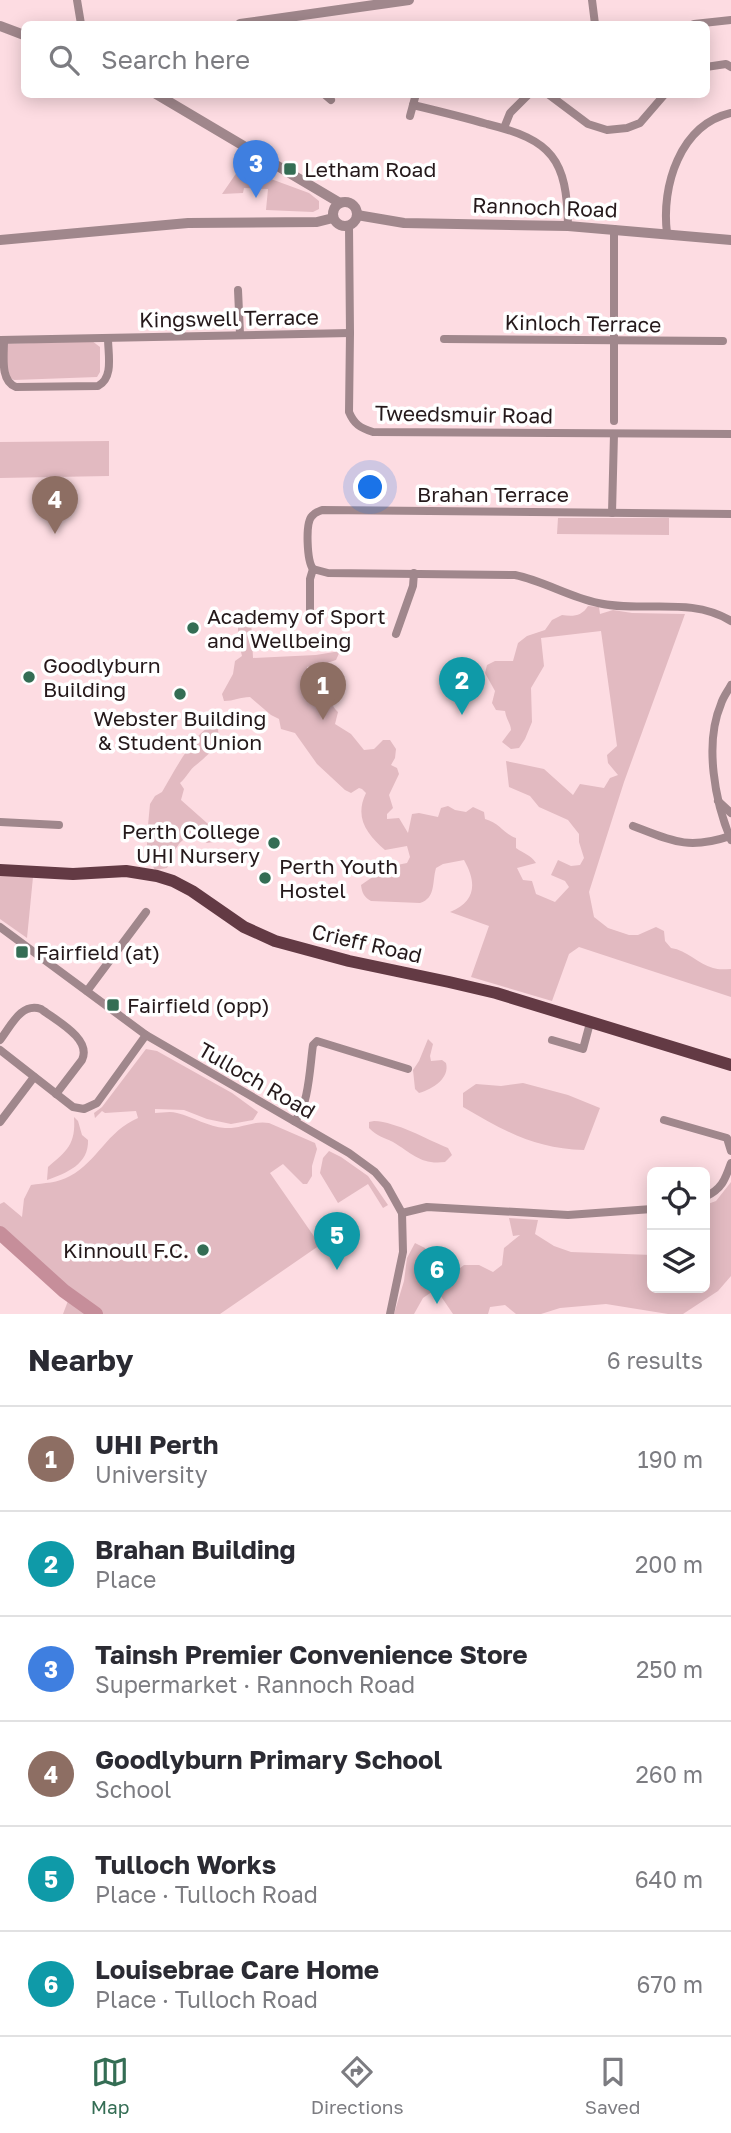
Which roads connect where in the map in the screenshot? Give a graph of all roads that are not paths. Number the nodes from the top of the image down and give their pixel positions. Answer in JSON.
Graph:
{"nodes":[{"id":1,"x":77,"y":0,"type":"edge"},
{"id":2,"x":409,"y":0,"type":"edge"},
{"id":3,"x":592,"y":0,"type":"edge"},
{"id":4,"x":731,"y":20,"type":"edge"},
{"id":5,"x":80,"y":21,"type":"edge"},
{"id":6,"x":284,"y":21,"type":"edge"},
{"id":7,"x":595,"y":21,"type":"edge"},
{"id":8,"x":710,"y":22,"type":"edge"},
{"id":9,"x":0,"y":26,"type":"edge"},
{"id":10,"x":21,"y":34,"type":"edge"},
{"id":11,"x":710,"y":66,"type":"edge"},
{"id":12,"x":731,"y":67,"type":"edge"},
{"id":13,"x":163,"y":98,"type":"edge"},
{"id":14,"x":415,"y":98,"type":"edge"},
{"id":15,"x":525,"y":98,"type":"edge"},
{"id":16,"x":553,"y":98,"type":"edge"},
{"id":17,"x":662,"y":98,"type":"edge"},
{"id":18,"x":413,"y":105,"type":"junction"},
{"id":19,"x":731,"y":113,"type":"edge"},
{"id":20,"x":410,"y":116,"type":"dead end"},
{"id":21,"x":504,"y":128,"type":"junction"},
{"id":22,"x":340,"y":203,"type":"junction"},
{"id":23,"x":357,"y":215,"type":"junction"},
{"id":24,"x":333,"y":218,"type":"junction"},
{"id":25,"x":349,"y":226,"type":"junction"},
{"id":26,"x":568,"y":226,"type":"junction"},
{"id":27,"x":614,"y":229,"type":"junction"},
{"id":28,"x":667,"y":233,"type":"junction"},
{"id":29,"x":0,"y":240,"type":"edge"},
{"id":30,"x":731,"y":240,"type":"edge"},
{"id":31,"x":238,"y":290,"type":"dead end"},
{"id":32,"x":350,"y":333,"type":"junction"},
{"id":33,"x":240,"y":334,"type":"junction"},
{"id":34,"x":108,"y":338,"type":"junction"},
{"id":35,"x":444,"y":339,"type":"dead end"},
{"id":36,"x":2,"y":340,"type":"edge"},
{"id":37,"x":614,"y":341,"type":"junction"},
{"id":38,"x":723,"y":341,"type":"dead end"},
{"id":39,"x":614,"y":421,"type":"dead end"},
{"id":40,"x":614,"y":434,"type":"junction"},
{"id":41,"x":731,"y":434,"type":"edge"},
{"id":42,"x":612,"y":513,"type":"junction"},
{"id":43,"x":731,"y":514,"type":"edge"},
{"id":44,"x":313,"y":569,"type":"junction"},
{"id":45,"x":414,"y":573,"type":"junction"},
{"id":46,"x":310,"y":615,"type":"dead end"},
{"id":47,"x":402,"y":619,"type":"junction"},
{"id":48,"x":388,"y":621,"type":"dead end"},
{"id":49,"x":731,"y":621,"type":"edge"},
{"id":50,"x":396,"y":635,"type":"dead end"},
{"id":51,"x":731,"y":685,"type":"edge"},
{"id":52,"x":718,"y":801,"type":"junction"},
{"id":53,"x":731,"y":813,"type":"edge"},
{"id":54,"x":0,"y":822,"type":"edge"},
{"id":55,"x":59,"y":825,"type":"dead end"},
{"id":56,"x":633,"y":826,"type":"dead end"},
{"id":57,"x":730,"y":838,"type":"edge"},
{"id":58,"x":0,"y":870,"type":"edge"},
{"id":59,"x":146,"y":912,"type":"dead end"},
{"id":60,"x":0,"y":927,"type":"edge"},
{"id":61,"x":87,"y":991,"type":"junction"},
{"id":62,"x":590,"y":1023,"type":"junction"},
{"id":63,"x":146,"y":1035,"type":"junction"},
{"id":64,"x":0,"y":1040,"type":"edge"},
{"id":65,"x":552,"y":1040,"type":"dead end"},
{"id":66,"x":0,"y":1050,"type":"edge"},
{"id":67,"x":731,"y":1065,"type":"edge"},
{"id":68,"x":408,"y":1069,"type":"dead end"},
{"id":69,"x":34,"y":1077,"type":"junction"},
{"id":70,"x":56,"y":1094,"type":"junction"},
{"id":71,"x":664,"y":1120,"type":"dead end"},
{"id":72,"x":293,"y":1121,"type":"junction"},
{"id":73,"x":0,"y":1122,"type":"edge"},
{"id":74,"x":731,"y":1151,"type":"edge"},
{"id":75,"x":731,"y":1163,"type":"edge"},
{"id":76,"x":710,"y":1195,"type":"edge"},
{"id":77,"x":647,"y":1209,"type":"edge"},
{"id":78,"x":402,"y":1213,"type":"junction"},
{"id":79,"x":390,"y":1314,"type":"edge"}],
"edges":[{"from":1,"to":5,"type":"street"},
{"from":2,"to":6,"type":"street"},
{"from":3,"to":7,"type":"street"},
{"from":4,"to":8,"type":"street"},
{"from":9,"to":10,"type":"street"},
{"from":11,"to":12,"type":"street"},
{"from":13,"to":22,"type":"street"},
{"from":14,"to":18,"type":"street"},
{"from":15,"to":21,"type":"street"},
{"from":16,"to":17,"type":"street"},
{"from":18,"to":20,"type":"street"},
{"from":18,"to":21,"type":"street"},
{"from":19,"to":28,"type":"street"},
{"from":21,"to":26,"type":"street"},
{"from":22,"to":23,"type":"street","name":"Rannoch Road"},
{"from":22,"to":24,"type":"street"},
{"from":23,"to":25,"type":"street"},
{"from":23,"to":26,"type":"street","name":"Rannoch Road"},
{"from":24,"to":25,"type":"street"},
{"from":24,"to":29,"type":"street"},
{"from":25,"to":32,"type":"street","name":"Tweedsmuir Road"},
{"from":26,"to":27,"type":"street","name":"Rannoch Road"},
{"from":27,"to":28,"type":"street","name":"Rannoch Road"},
{"from":27,"to":37,"type":"street"},
{"from":28,"to":30,"type":"street","name":"Rannoch Road"},
{"from":31,"to":33,"type":"street"},
{"from":32,"to":33,"type":"street","name":"Kingswell Terrace"},
{"from":32,"to":40,"type":"street","name":"Tweedsmuir Road"},
{"from":33,"to":34,"type":"street","name":"Kingswell Terrace"},
{"from":34,"to":36,"type":"street","name":"Kingswell Terrace"},
{"from":34,"to":36,"type":"street","name":"Kingswell Terrace"},
{"from":35,"to":37,"type":"street","name":"Kinloch Terrace"},
{"from":37,"to":38,"type":"street","name":"Kinloch Terrace"},
{"from":37,"to":39,"type":"street"},
{"from":40,"to":41,"type":"street","name":"Tweedsmuir Road"},
{"from":40,"to":42,"type":"street"},
{"from":42,"to":43,"type":"street","name":"Brahan Terrace"},
{"from":42,"to":44,"type":"street","name":"Brahan Terrace"},
{"from":44,"to":45,"type":"street"},
{"from":44,"to":46,"type":"street"},
{"from":45,"to":47,"type":"street"},
{"from":45,"to":49,"type":"street"},
{"from":47,"to":48,"type":"street"},
{"from":47,"to":50,"type":"street"},
{"from":51,"to":52,"type":"street"},
{"from":52,"to":53,"type":"street"},
{"from":52,"to":57,"type":"street"},
{"from":54,"to":55,"type":"street"},
{"from":56,"to":57,"type":"street"},
{"from":58,"to":62,"type":"main road","name":"Crieff Road"},
{"from":59,"to":61,"type":"street"},
{"from":60,"to":61,"type":"street","name":"Tulloch Road"},
{"from":61,"to":63,"type":"street","name":"Tulloch Road"},
{"from":62,"to":65,"type":"street"},
{"from":62,"to":67,"type":"main road","name":"Crieff Road"},
{"from":63,"to":70,"type":"street"},
{"from":63,"to":72,"type":"street","name":"Tulloch Road"},
{"from":64,"to":70,"type":"street"},
{"from":66,"to":69,"type":"street"},
{"from":68,"to":72,"type":"street"},
{"from":69,"to":70,"type":"street"},
{"from":69,"to":73,"type":"street"},
{"from":71,"to":74,"type":"street"},
{"from":72,"to":78,"type":"street","name":"Tulloch Road"},
{"from":75,"to":76,"type":"street"},
{"from":77,"to":78,"type":"street"},
{"from":78,"to":79,"type":"street","name":"Tulloch Road"}]}
